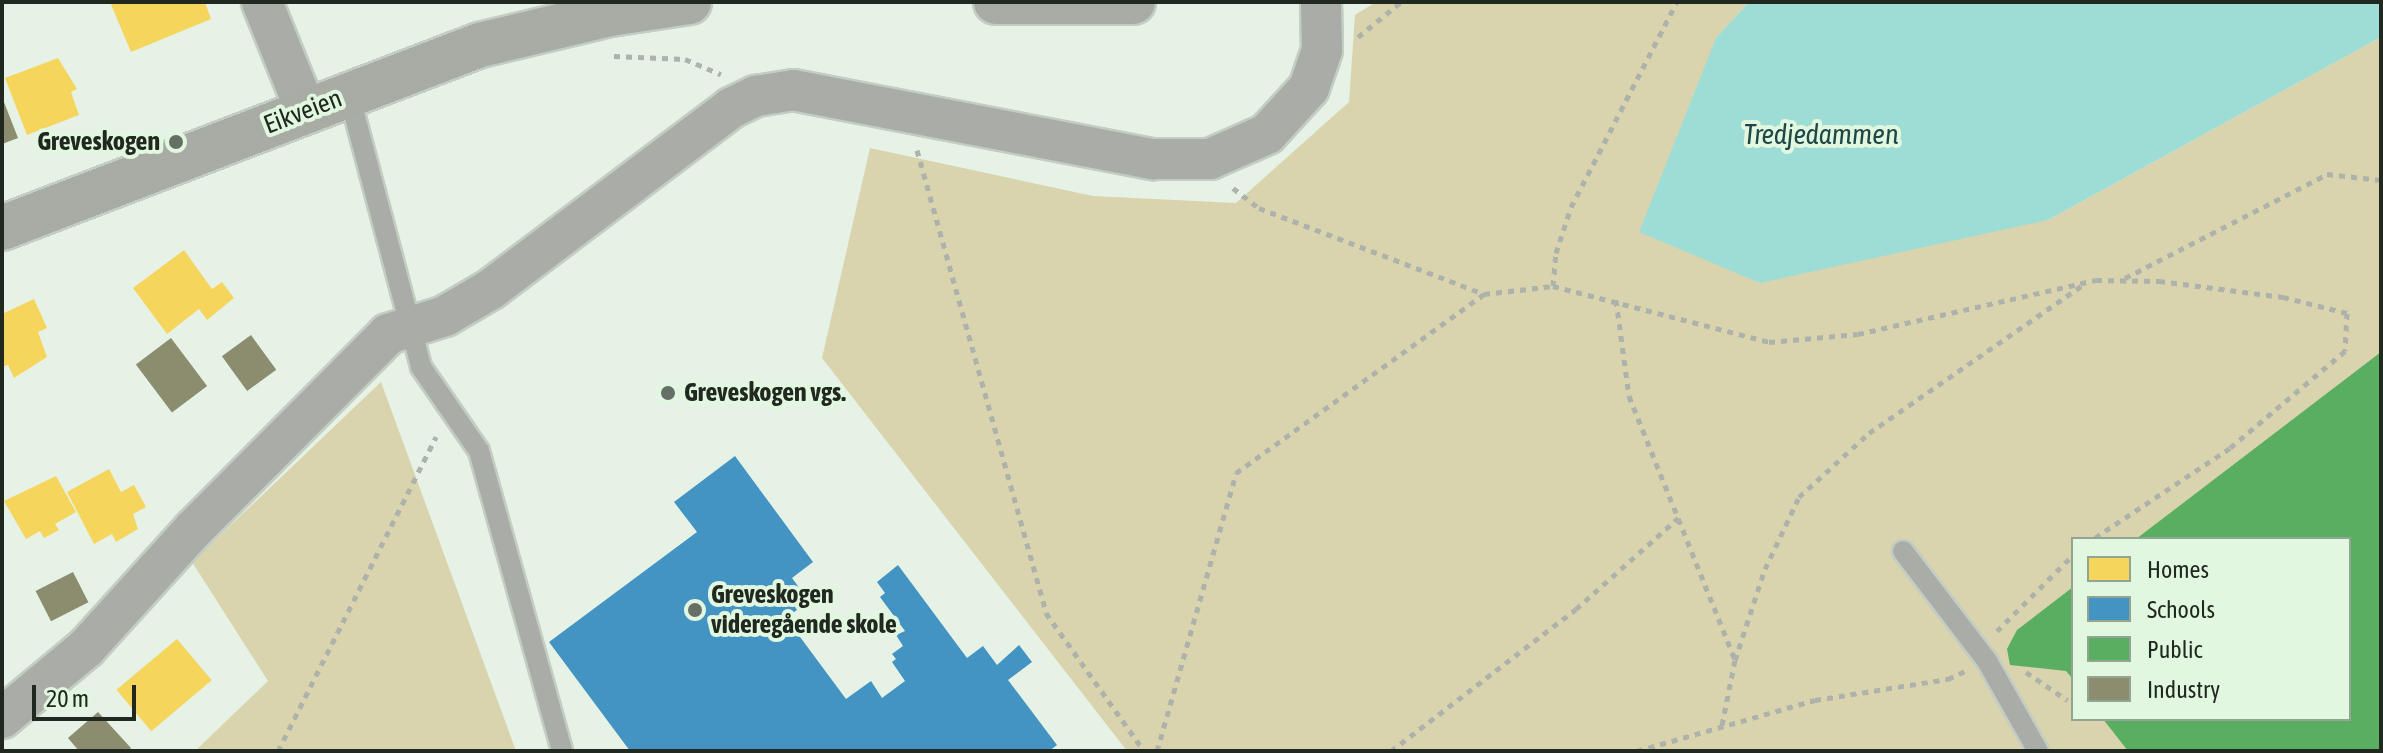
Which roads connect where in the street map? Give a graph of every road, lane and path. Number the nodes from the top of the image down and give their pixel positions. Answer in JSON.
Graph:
{"nodes":[{"id":1,"x":262,"y":2,"type":"edge"},
{"id":2,"x":689,"y":2,"type":"edge"},
{"id":3,"x":996,"y":2,"type":"edge"},
{"id":4,"x":1133,"y":2,"type":"edge"},
{"id":5,"x":1321,"y":2,"type":"edge"},
{"id":6,"x":1677,"y":2,"type":"edge"},
{"id":7,"x":1039,"y":3,"type":"edge"},
{"id":8,"x":609,"y":8,"type":"edge"},
{"id":9,"x":349,"y":94,"type":"junction"},
{"id":10,"x":306,"y":111,"type":"junction"},
{"id":11,"x":918,"y":113,"type":"junction"},
{"id":12,"x":1210,"y":159,"type":"junction"},
{"id":13,"x":2381,"y":180,"type":"edge"},
{"id":14,"x":2,"y":228,"type":"edge"},
{"id":15,"x":2121,"y":280,"type":"junction"},
{"id":16,"x":2087,"y":282,"type":"junction"},
{"id":17,"x":1553,"y":286,"type":"junction"},
{"id":18,"x":1484,"y":294,"type":"junction"},
{"id":19,"x":1616,"y":300,"type":"junction"},
{"id":20,"x":409,"y":327,"type":"junction"},
{"id":21,"x":454,"y":414,"type":"junction"},
{"id":22,"x":1678,"y":518,"type":"junction"},
{"id":23,"x":2096,"y":537,"type":"edge"},
{"id":24,"x":1903,"y":551,"type":"dead end"},
{"id":25,"x":2071,"y":557,"type":"edge"},
{"id":26,"x":1735,"y":660,"type":"junction"},
{"id":27,"x":1987,"y":661,"type":"junction"},
{"id":28,"x":2,"y":718,"type":"edge"},
{"id":29,"x":1722,"y":725,"type":"junction"},
{"id":30,"x":278,"y":751,"type":"edge"},
{"id":31,"x":562,"y":751,"type":"edge"},
{"id":32,"x":1144,"y":751,"type":"edge"},
{"id":33,"x":1157,"y":751,"type":"edge"},
{"id":34,"x":1391,"y":751,"type":"edge"},
{"id":35,"x":1637,"y":751,"type":"edge"},
{"id":36,"x":2038,"y":751,"type":"edge"}],
"edges":[{"from":1,"to":10,"type":"street"},
{"from":2,"to":8,"type":"main road","name":"Eikveien"},
{"from":3,"to":7,"type":"main road"},
{"from":4,"to":7,"type":"main road"},
{"from":5,"to":12,"type":"street"},
{"from":6,"to":17,"type":"path"},
{"from":8,"to":9,"type":"main road","name":"Eikveien"},
{"from":9,"to":10,"type":"main road","name":"Eikveien"},
{"from":9,"to":20,"type":"lane"},
{"from":10,"to":14,"type":"main road","name":"Eikveien"},
{"from":11,"to":12,"type":"street"},
{"from":11,"to":20,"type":"street"},
{"from":11,"to":32,"type":"path"},
{"from":12,"to":18,"type":"path"},
{"from":13,"to":15,"type":"path"},
{"from":15,"to":16,"type":"path"},
{"from":15,"to":23,"type":"path"},
{"from":16,"to":19,"type":"path"},
{"from":16,"to":26,"type":"path"},
{"from":17,"to":18,"type":"path"},
{"from":17,"to":19,"type":"path"},
{"from":18,"to":33,"type":"path"},
{"from":19,"to":22,"type":"path"},
{"from":20,"to":21,"type":"lane"},
{"from":20,"to":28,"type":"street"},
{"from":21,"to":30,"type":"path"},
{"from":21,"to":31,"type":"lane"},
{"from":22,"to":26,"type":"path"},
{"from":22,"to":34,"type":"path"},
{"from":24,"to":27,"type":"lane"},
{"from":25,"to":27,"type":"path"},
{"from":26,"to":29,"type":"path"},
{"from":27,"to":29,"type":"path"},
{"from":27,"to":36,"type":"lane"},
{"from":29,"to":35,"type":"path"}]}
